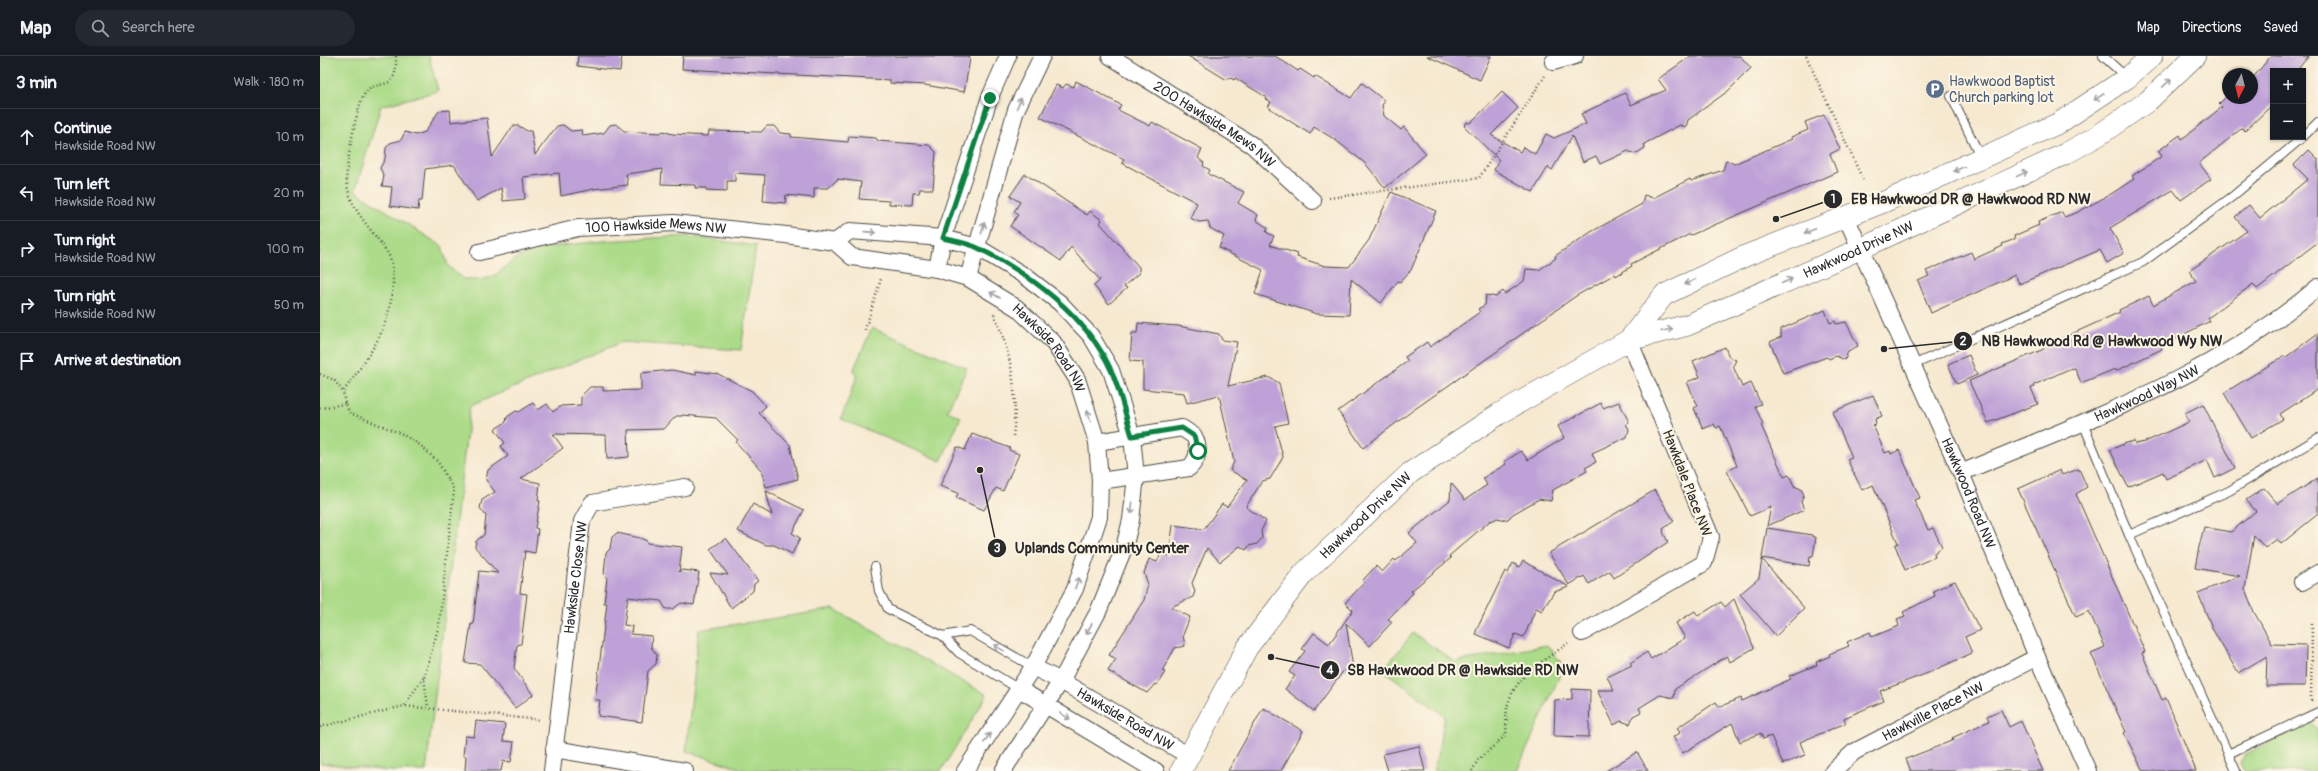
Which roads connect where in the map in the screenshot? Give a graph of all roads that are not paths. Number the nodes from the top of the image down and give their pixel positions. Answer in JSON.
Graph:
{"nodes":[{"id":1,"x":1008,"y":56,"type":"edge"},
{"id":2,"x":1042,"y":56,"type":"edge"},
{"id":3,"x":1110,"y":56,"type":"edge"},
{"id":4,"x":1575,"y":56,"type":"edge"},
{"id":5,"x":2103,"y":56,"type":"edge"},
{"id":6,"x":2152,"y":56,"type":"edge"},
{"id":7,"x":2196,"y":56,"type":"edge"},
{"id":8,"x":1553,"y":62,"type":"road end"},
{"id":9,"x":2127,"y":78,"type":"junction"},
{"id":10,"x":1951,"y":96,"type":"dead end"},
{"id":11,"x":2148,"y":101,"type":"junction"},
{"id":12,"x":2318,"y":122,"type":"edge"},
{"id":13,"x":2306,"y":134,"type":"edge"},
{"id":14,"x":2299,"y":140,"type":"edge"},
{"id":15,"x":1981,"y":159,"type":"junction"},
{"id":16,"x":1313,"y":201,"type":"road end"},
{"id":17,"x":1846,"y":217,"type":"junction"},
{"id":18,"x":943,"y":238,"type":"junction"},
{"id":19,"x":835,"y":242,"type":"junction"},
{"id":20,"x":977,"y":248,"type":"junction"},
{"id":21,"x":1860,"y":249,"type":"junction"},
{"id":22,"x":479,"y":252,"type":"dead end"},
{"id":23,"x":937,"y":269,"type":"junction"},
{"id":24,"x":968,"y":278,"type":"junction"},
{"id":25,"x":2318,"y":287,"type":"edge"},
{"id":26,"x":1629,"y":340,"type":"junction"},
{"id":27,"x":1913,"y":365,"type":"junction"},
{"id":28,"x":2082,"y":423,"type":"junction"},
{"id":29,"x":1132,"y":436,"type":"junction"},
{"id":30,"x":2318,"y":438,"type":"edge"},
{"id":31,"x":1097,"y":442,"type":"junction"},
{"id":32,"x":1961,"y":473,"type":"junction"},
{"id":33,"x":1136,"y":477,"type":"junction"},
{"id":34,"x":1100,"y":481,"type":"junction"},
{"id":35,"x":686,"y":487,"type":"dead end"},
{"id":36,"x":2129,"y":535,"type":"junction"},
{"id":37,"x":875,"y":567,"type":"dead end"},
{"id":38,"x":2318,"y":573,"type":"edge"},
{"id":39,"x":2302,"y":582,"type":"dead end"},
{"id":40,"x":1582,"y":633,"type":"road end"},
{"id":41,"x":942,"y":636,"type":"junction"},
{"id":42,"x":2037,"y":658,"type":"junction"},
{"id":43,"x":1033,"y":667,"type":"junction"},
{"id":44,"x":1061,"y":681,"type":"junction"},
{"id":45,"x":1019,"y":689,"type":"junction"},
{"id":46,"x":1047,"y":705,"type":"junction"},
{"id":47,"x":2314,"y":714,"type":"edge"},
{"id":48,"x":554,"y":749,"type":"junction"},
{"id":49,"x":2228,"y":754,"type":"junction"},
{"id":50,"x":1185,"y":763,"type":"edge"},
{"id":51,"x":552,"y":771,"type":"edge"},
{"id":52,"x":685,"y":771,"type":"edge"},
{"id":53,"x":965,"y":771,"type":"edge"},
{"id":54,"x":1003,"y":771,"type":"edge"},
{"id":55,"x":1156,"y":771,"type":"edge"},
{"id":56,"x":1833,"y":771,"type":"edge"},
{"id":57,"x":2088,"y":771,"type":"edge"},
{"id":58,"x":2236,"y":771,"type":"edge"}],
"edges":[{"from":1,"to":18,"type":"street"},
{"from":20,"to":2,"type":"street","one_way":true},
{"from":3,"to":16,"type":"street","name":"200 Hawkside Mews NW"},
{"from":4,"to":8,"type":"street"},
{"from":5,"to":9,"type":"lane"},
{"from":6,"to":9,"type":"street","name":"Hawkwood Drive NW"},
{"from":11,"to":7,"type":"street","name":"Hawkwood Drive NW","one_way":true},
{"from":9,"to":11,"type":"street"},
{"from":9,"to":15,"type":"street","name":"Hawkwood Drive NW","one_way":true},
{"from":10,"to":15,"type":"lane"},
{"from":21,"to":11,"type":"street","name":"Hawkwood Drive NW","one_way":true},
{"from":12,"to":13,"type":"lane"},
{"from":14,"to":27,"type":"lane"},
{"from":15,"to":17,"type":"street","name":"Hawkwood Drive NW","one_way":true},
{"from":17,"to":21,"type":"street","name":"Hawkwood Road NW"},
{"from":17,"to":26,"type":"street","name":"Hawkwood Drive NW","one_way":true},
{"from":19,"to":18,"type":"street","one_way":true},
{"from":18,"to":20,"type":"street","name":"Hawkside Road NW"},
{"from":18,"to":23,"type":"street"},
{"from":19,"to":22,"type":"street","name":"100 Hawkside Mews NW"},
{"from":19,"to":23,"type":"street"},
{"from":20,"to":24,"type":"street"},
{"from":20,"to":29,"type":"street","name":"Hawkside Road NW"},
{"from":26,"to":21,"type":"street","name":"Hawkwood Drive NW","one_way":true},
{"from":21,"to":27,"type":"street","name":"Hawkwood Road NW"},
{"from":23,"to":24,"type":"street","name":"Hawkside Road NW"},
{"from":31,"to":24,"type":"street","name":"Hawkside Road NW","one_way":true},
{"from":25,"to":28,"type":"street","name":"Hawkwood Way NW"},
{"from":26,"to":40,"type":"street","name":"Hawkdale Place NW"},
{"from":26,"to":50,"type":"street","name":"Hawkwood Drive NW"},
{"from":27,"to":32,"type":"street","name":"Hawkwood Road NW"},
{"from":28,"to":32,"type":"street","name":"Hawkwood Way NW"},
{"from":28,"to":36,"type":"lane"},
{"from":29,"to":31,"type":"street"},
{"from":29,"to":33,"type":"street","name":"Hawkside Road NW"},
{"from":29,"to":33,"type":"street"},
{"from":30,"to":36,"type":"lane"},
{"from":31,"to":34,"type":"street","name":"Hawkside Road NW"},
{"from":32,"to":42,"type":"street","name":"Hawkwood Road NW"},
{"from":33,"to":34,"type":"street"},
{"from":33,"to":44,"type":"street","name":"Hawkside Road NW","one_way":true},
{"from":43,"to":34,"type":"street","name":"Hawkside Road NW","one_way":true},
{"from":35,"to":48,"type":"street","name":"Hawkside Close NW"},
{"from":36,"to":49,"type":"lane"},
{"from":37,"to":41,"type":"lane"},
{"from":38,"to":39,"type":"street"},
{"from":43,"to":41,"type":"lane","one_way":true},
{"from":41,"to":45,"type":"lane"},
{"from":42,"to":56,"type":"street","name":"Hawkville Place NW"},
{"from":42,"to":57,"type":"street","name":"Hawkwood Road NW"},
{"from":43,"to":44,"type":"street","name":"Hawkside Road NW"},
{"from":43,"to":45,"type":"street"},
{"from":44,"to":46,"type":"street"},
{"from":44,"to":50,"type":"street","name":"Hawkside Road NW"},
{"from":45,"to":46,"type":"street","name":"Hawkside Road NW"},
{"from":53,"to":45,"type":"street","one_way":true},
{"from":46,"to":54,"type":"street"},
{"from":46,"to":55,"type":"street","name":"Hawkside Road NW","one_way":true},
{"from":47,"to":49,"type":"lane"},
{"from":48,"to":51,"type":"street","name":"Hawkside Close NW"},
{"from":48,"to":52,"type":"street"},
{"from":49,"to":58,"type":"lane"}]}
